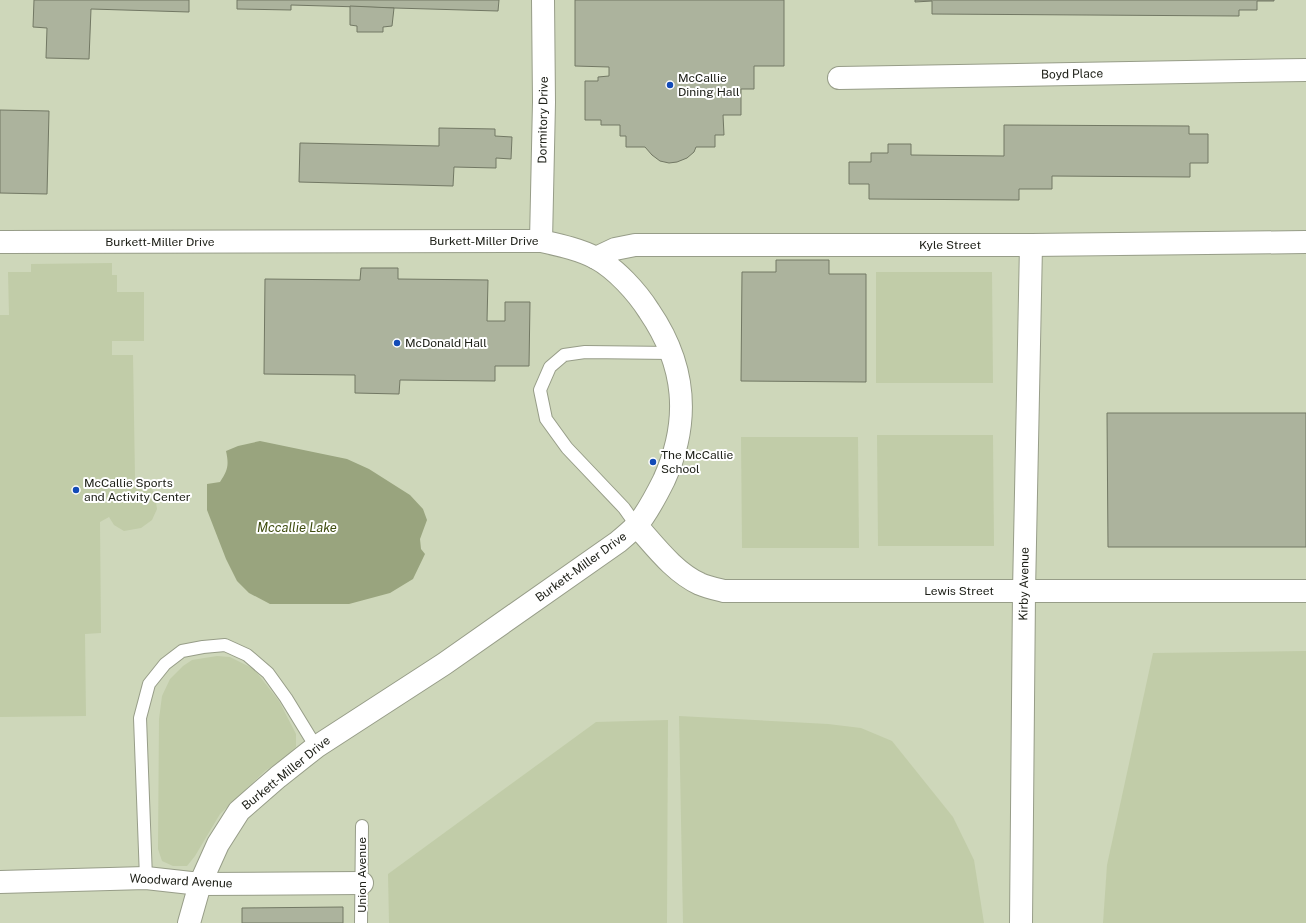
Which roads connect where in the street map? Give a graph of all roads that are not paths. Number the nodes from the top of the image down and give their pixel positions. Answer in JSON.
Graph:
{"nodes":[{"id":1,"x":543,"y":0,"type":"edge"},
{"id":2,"x":1306,"y":70,"type":"edge"},
{"id":3,"x":839,"y":78,"type":"dead end"},
{"id":4,"x":541,"y":241,"type":"junction"},
{"id":5,"x":0,"y":242,"type":"edge"},
{"id":6,"x":1306,"y":242,"type":"edge"},
{"id":7,"x":1031,"y":245,"type":"junction"},
{"id":8,"x":596,"y":258,"type":"junction"},
{"id":9,"x":672,"y":353,"type":"junction"},
{"id":10,"x":636,"y":525,"type":"junction"},
{"id":11,"x":1306,"y":591,"type":"edge"},
{"id":12,"x":1024,"y":592,"type":"junction"},
{"id":13,"x":316,"y":747,"type":"junction"},
{"id":14,"x":362,"y":826,"type":"dead end"},
{"id":15,"x":146,"y":878,"type":"junction"},
{"id":16,"x":0,"y":882,"type":"edge"},
{"id":17,"x":362,"y":883,"type":"junction"},
{"id":18,"x":200,"y":884,"type":"junction"},
{"id":19,"x":189,"y":923,"type":"edge"},
{"id":20,"x":361,"y":923,"type":"edge"},
{"id":21,"x":1021,"y":923,"type":"edge"}],
"edges":[{"from":1,"to":4,"type":"street","name":"Dormitory Drive"},
{"from":2,"to":3,"type":"street","name":"Boyd Place"},
{"from":4,"to":5,"type":"street","name":"Burkett-Miller Drive"},
{"from":4,"to":8,"type":"street","name":"Burkett-Miller Drive"},
{"from":6,"to":7,"type":"street","name":"Kyle Street"},
{"from":7,"to":8,"type":"street","name":"Kyle Street"},
{"from":7,"to":12,"type":"street","name":"Kirby Avenue"},
{"from":8,"to":9,"type":"street","name":"Burkett-Miller Drive"},
{"from":9,"to":10,"type":"street","name":"Burkett-Miller Drive"},
{"from":9,"to":10,"type":"lane"},
{"from":10,"to":12,"type":"street","name":"Lewis Street"},
{"from":10,"to":13,"type":"street","name":"Burkett-Miller Drive"},
{"from":11,"to":12,"type":"street","name":"Lewis Street"},
{"from":12,"to":21,"type":"street","name":"Kirby Avenue"},
{"from":13,"to":15,"type":"lane"},
{"from":13,"to":18,"type":"street","name":"Burkett-Miller Drive"},
{"from":14,"to":17,"type":"lane","name":"Union Avenue"},
{"from":15,"to":16,"type":"street","name":"Woodward Avenue"},
{"from":15,"to":18,"type":"street","name":"Woodward Avenue"},
{"from":17,"to":18,"type":"street","name":"Woodward Avenue"},
{"from":17,"to":20,"type":"lane","name":"Union Avenue"},
{"from":18,"to":19,"type":"street","name":"Burkett-Miller Drive"}]}
